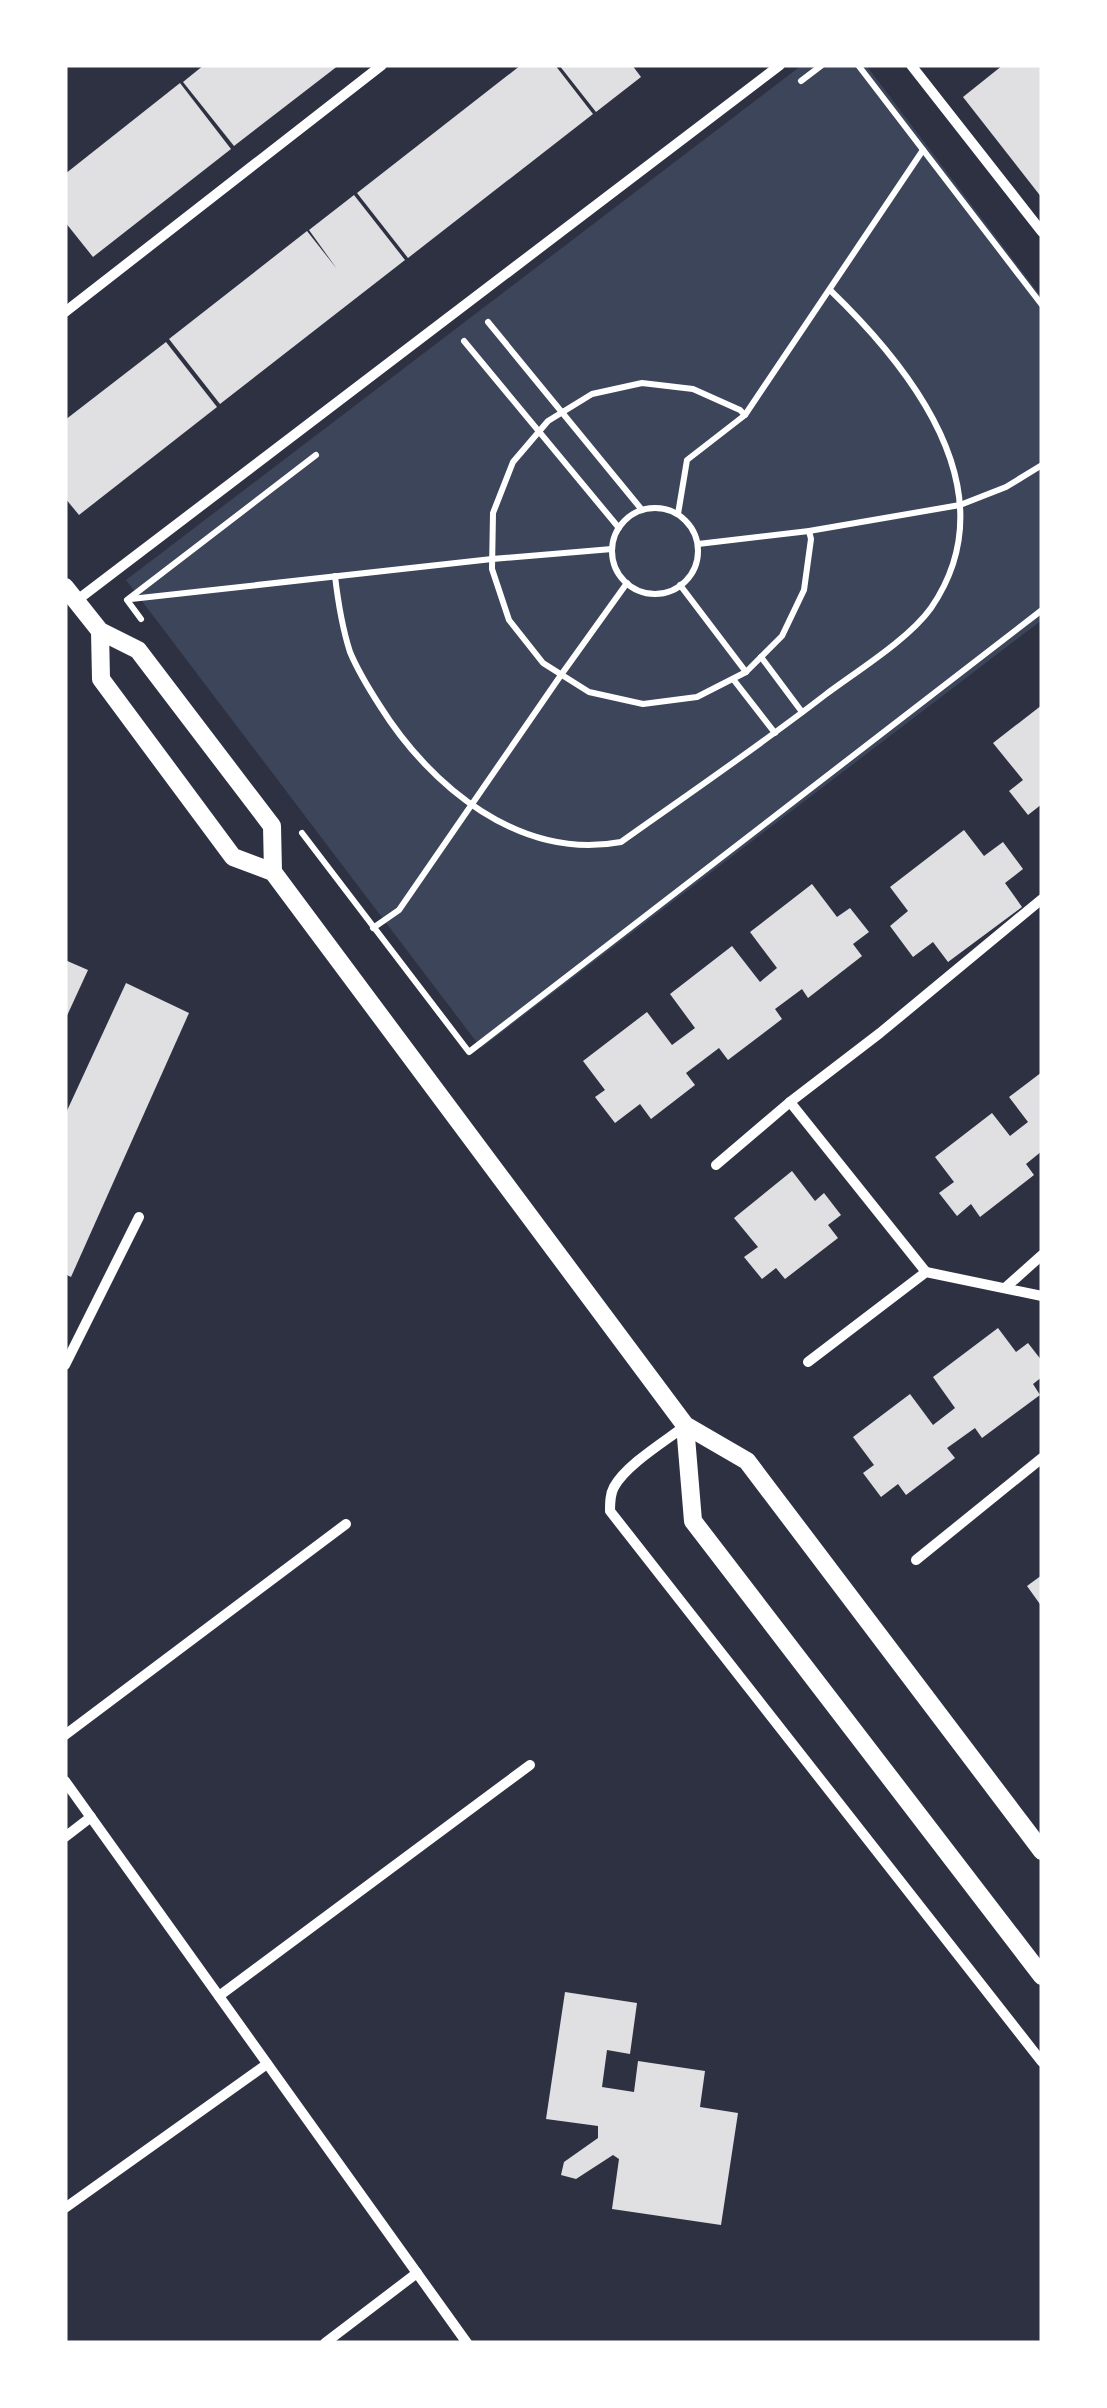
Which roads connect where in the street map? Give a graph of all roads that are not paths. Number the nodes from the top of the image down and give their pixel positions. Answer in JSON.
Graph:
{"nodes":[{"id":1,"x":382,"y":65,"type":"edge"},
{"id":2,"x":780,"y":65,"type":"edge"},
{"id":3,"x":911,"y":65,"type":"edge"},
{"id":4,"x":1042,"y":232,"type":"edge"},
{"id":5,"x":65,"y":312,"type":"edge"},
{"id":6,"x":70,"y":594,"type":"edge"},
{"id":7,"x":100,"y":630,"type":"junction"},
{"id":8,"x":273,"y":872,"type":"junction"},
{"id":9,"x":1042,"y":900,"type":"edge"},
{"id":10,"x":790,"y":1102,"type":"junction"},
{"id":11,"x":716,"y":1164,"type":"dead end"},
{"id":12,"x":139,"y":1217,"type":"dead end"},
{"id":13,"x":1042,"y":1255,"type":"edge"},
{"id":14,"x":926,"y":1272,"type":"junction"},
{"id":15,"x":1004,"y":1288,"type":"junction"},
{"id":16,"x":1042,"y":1296,"type":"edge"},
{"id":17,"x":808,"y":1362,"type":"dead end"},
{"id":18,"x":65,"y":1365,"type":"edge"},
{"id":19,"x":685,"y":1426,"type":"junction"},
{"id":20,"x":1042,"y":1458,"type":"edge"},
{"id":21,"x":346,"y":1524,"type":"dead end"},
{"id":22,"x":916,"y":1560,"type":"dead end"},
{"id":23,"x":65,"y":1734,"type":"edge"},
{"id":24,"x":530,"y":1765,"type":"dead end"},
{"id":25,"x":65,"y":1781,"type":"edge"},
{"id":26,"x":91,"y":1817,"type":"junction"},
{"id":27,"x":65,"y":1836,"type":"edge"},
{"id":28,"x":1042,"y":1852,"type":"edge"},
{"id":29,"x":1042,"y":1976,"type":"edge"},
{"id":30,"x":220,"y":1996,"type":"junction"},
{"id":31,"x":1042,"y":2062,"type":"edge"},
{"id":32,"x":268,"y":2064,"type":"junction"},
{"id":33,"x":65,"y":2208,"type":"edge"},
{"id":34,"x":417,"y":2272,"type":"junction"},
{"id":35,"x":325,"y":2343,"type":"edge"},
{"id":36,"x":468,"y":2343,"type":"edge"}],
"edges":[{"from":1,"to":5,"type":"street"},
{"from":2,"to":6,"type":"street"},
{"from":3,"to":4,"type":"street"},
{"from":6,"to":7,"type":"street"},
{"from":7,"to":8,"type":"street"},
{"from":7,"to":8,"type":"street"},
{"from":8,"to":19,"type":"street"},
{"from":9,"to":10,"type":"street"},
{"from":10,"to":11,"type":"street"},
{"from":10,"to":14,"type":"street"},
{"from":12,"to":18,"type":"street"},
{"from":13,"to":15,"type":"street"},
{"from":14,"to":15,"type":"street"},
{"from":14,"to":17,"type":"street"},
{"from":15,"to":16,"type":"street"},
{"from":19,"to":28,"type":"street"},
{"from":19,"to":29,"type":"street"},
{"from":19,"to":31,"type":"street"},
{"from":20,"to":22,"type":"street"},
{"from":21,"to":23,"type":"street"},
{"from":24,"to":30,"type":"street"},
{"from":25,"to":26,"type":"street"},
{"from":26,"to":27,"type":"street"},
{"from":26,"to":30,"type":"street"},
{"from":30,"to":32,"type":"street"},
{"from":32,"to":33,"type":"street"},
{"from":32,"to":34,"type":"street"},
{"from":34,"to":35,"type":"street"},
{"from":34,"to":36,"type":"street"}]}
